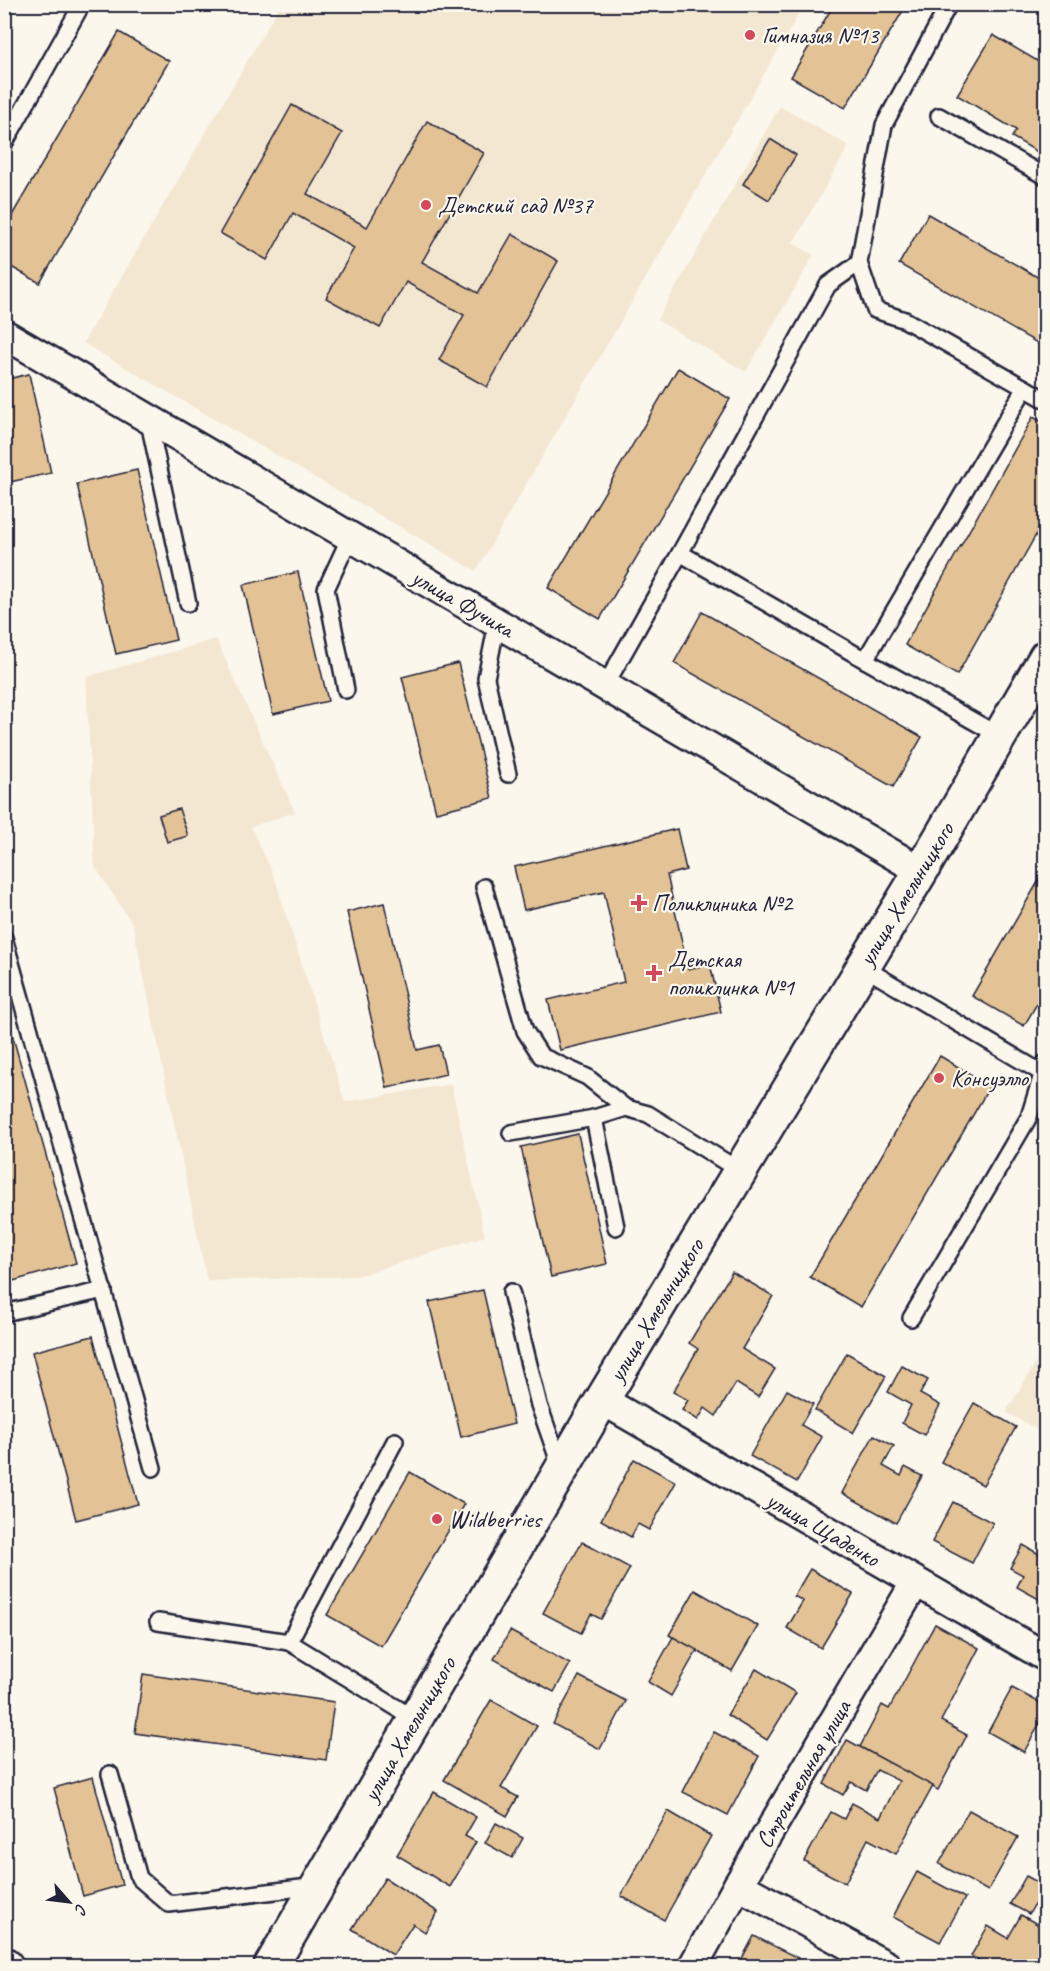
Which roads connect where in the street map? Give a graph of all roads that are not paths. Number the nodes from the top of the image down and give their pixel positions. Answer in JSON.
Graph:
{"nodes":[{"id":1,"x":82,"y":4,"type":"edge"},
{"id":2,"x":949,"y":4,"type":"edge"},
{"id":3,"x":939,"y":116,"type":"dead end"},
{"id":4,"x":4,"y":144,"type":"edge"},
{"id":5,"x":1046,"y":177,"type":"edge"},
{"id":6,"x":859,"y":263,"type":"junction"},
{"id":7,"x":4,"y":334,"type":"edge"},
{"id":8,"x":1025,"y":388,"type":"junction"},
{"id":9,"x":1046,"y":400,"type":"edge"},
{"id":10,"x":148,"y":418,"type":"junction"},
{"id":11,"x":350,"y":537,"type":"junction"},
{"id":12,"x":680,"y":553,"type":"junction"},
{"id":13,"x":188,"y":603,"type":"dead end"},
{"id":14,"x":497,"y":623,"type":"junction"},
{"id":15,"x":1046,"y":657,"type":"edge"},
{"id":16,"x":865,"y":660,"type":"junction"},
{"id":17,"x":605,"y":686,"type":"junction"},
{"id":18,"x":346,"y":690,"type":"dead end"},
{"id":19,"x":1000,"y":736,"type":"junction"},
{"id":20,"x":508,"y":774,"type":"dead end"},
{"id":21,"x":921,"y":871,"type":"junction"},
{"id":22,"x":484,"y":887,"type":"dead end"},
{"id":23,"x":4,"y":938,"type":"edge"},
{"id":24,"x":863,"y":967,"type":"junction"},
{"id":25,"x":1044,"y":1068,"type":"edge"},
{"id":26,"x":626,"y":1108,"type":"junction"},
{"id":27,"x":594,"y":1118,"type":"junction"},
{"id":28,"x":511,"y":1134,"type":"dead end"},
{"id":29,"x":740,"y":1171,"type":"junction"},
{"id":30,"x":616,"y":1227,"type":"dead end"},
{"id":31,"x":104,"y":1290,"type":"junction"},
{"id":32,"x":511,"y":1292,"type":"dead end"},
{"id":33,"x":4,"y":1313,"type":"edge"},
{"id":34,"x":911,"y":1318,"type":"dead end"},
{"id":35,"x":602,"y":1400,"type":"junction"},
{"id":36,"x":395,"y":1441,"type":"dead end"},
{"id":37,"x":153,"y":1468,"type":"dead end"},
{"id":38,"x":561,"y":1470,"type":"junction"},
{"id":39,"x":915,"y":1583,"type":"junction"},
{"id":40,"x":158,"y":1622,"type":"dead end"},
{"id":41,"x":289,"y":1642,"type":"junction"},
{"id":42,"x":1046,"y":1657,"type":"edge"},
{"id":43,"x":415,"y":1719,"type":"junction"},
{"id":44,"x":110,"y":1774,"type":"dead end"},
{"id":45,"x":738,"y":1885,"type":"junction"},
{"id":46,"x":318,"y":1886,"type":"junction"},
{"id":47,"x":271,"y":1966,"type":"edge"},
{"id":48,"x":693,"y":1966,"type":"edge"},
{"id":49,"x":886,"y":1966,"type":"edge"}],
"edges":[{"from":1,"to":4,"type":"lane"},
{"from":2,"to":6,"type":"lane"},
{"from":3,"to":5,"type":"lane"},
{"from":6,"to":8,"type":"lane"},
{"from":6,"to":12,"type":"lane"},
{"from":7,"to":10,"type":"street","name":"улица Фучика"},
{"from":8,"to":9,"type":"lane"},
{"from":8,"to":16,"type":"lane"},
{"from":10,"to":11,"type":"street","name":"улица Фучика"},
{"from":10,"to":13,"type":"lane"},
{"from":11,"to":14,"type":"street","name":"улица Фучика"},
{"from":11,"to":18,"type":"lane"},
{"from":12,"to":16,"type":"lane"},
{"from":12,"to":17,"type":"lane"},
{"from":14,"to":17,"type":"street","name":"улица Фучика"},
{"from":14,"to":20,"type":"lane"},
{"from":15,"to":19,"type":"street","name":"улица Хмельницкого"},
{"from":16,"to":19,"type":"lane"},
{"from":17,"to":21,"type":"street","name":"улица Фучика"},
{"from":19,"to":21,"type":"street","name":"улица Хмельницкого"},
{"from":21,"to":24,"type":"street","name":"улица Хмельницкого"},
{"from":22,"to":26,"type":"lane"},
{"from":23,"to":31,"type":"lane"},
{"from":24,"to":25,"type":"lane"},
{"from":24,"to":29,"type":"street","name":"улица Хмельницкого"},
{"from":25,"to":34,"type":"lane"},
{"from":26,"to":27,"type":"lane"},
{"from":26,"to":29,"type":"lane"},
{"from":27,"to":28,"type":"lane"},
{"from":27,"to":30,"type":"lane"},
{"from":29,"to":35,"type":"street","name":"улица Хмельницкого"},
{"from":31,"to":33,"type":"lane"},
{"from":31,"to":37,"type":"lane"},
{"from":32,"to":38,"type":"lane"},
{"from":35,"to":38,"type":"street","name":"улица Хмельницкого"},
{"from":35,"to":39,"type":"street","name":"улица Щаденко"},
{"from":36,"to":41,"type":"lane"},
{"from":38,"to":43,"type":"street","name":"улица Хмельницкого"},
{"from":39,"to":42,"type":"street","name":"улица Щаденко"},
{"from":39,"to":45,"type":"street","name":"Строительная улица"},
{"from":40,"to":41,"type":"lane"},
{"from":41,"to":43,"type":"lane"},
{"from":43,"to":46,"type":"street","name":"улица Хмельницкого"},
{"from":44,"to":46,"type":"lane"},
{"from":45,"to":48,"type":"street","name":"Строительная улица"},
{"from":45,"to":49,"type":"street"},
{"from":46,"to":47,"type":"street","name":"улица Хмельницкого"}]}
